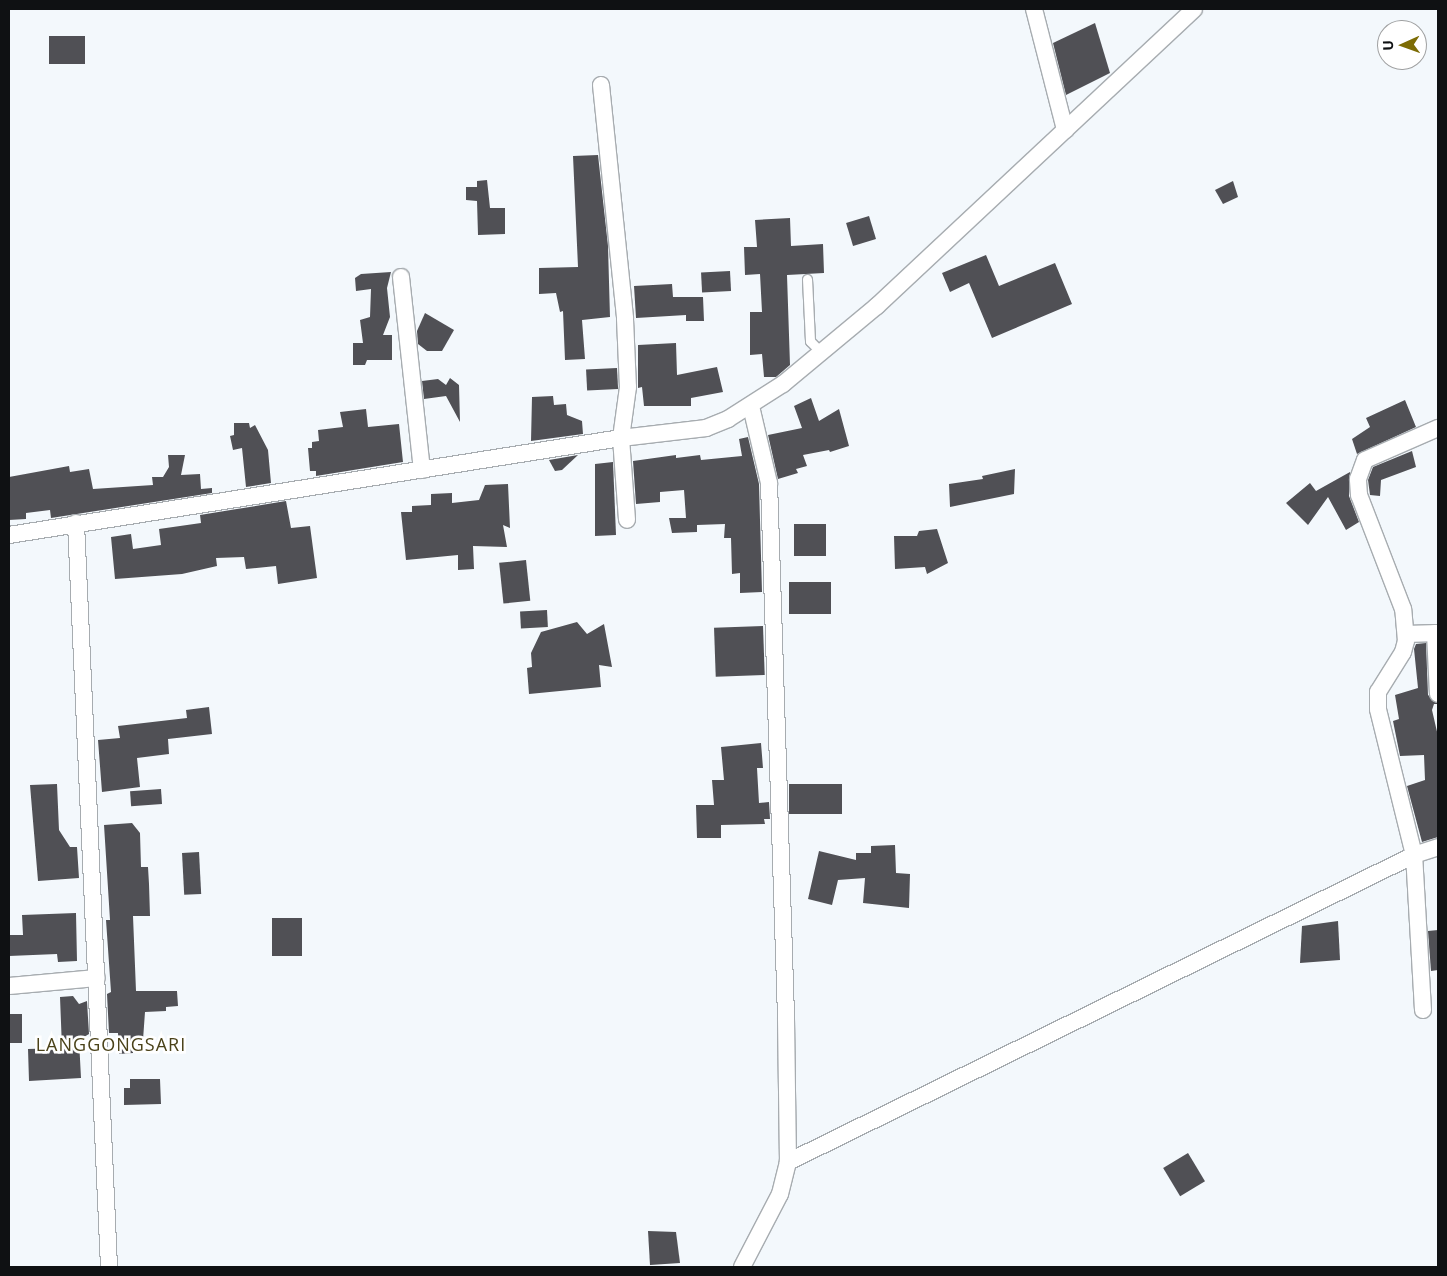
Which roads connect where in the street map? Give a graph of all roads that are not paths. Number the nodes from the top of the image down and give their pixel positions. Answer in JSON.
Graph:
{"nodes":[{"id":1,"x":1034,"y":9,"type":"edge"},
{"id":2,"x":1194,"y":9,"type":"edge"},
{"id":3,"x":601,"y":85,"type":"dead end"},
{"id":4,"x":1065,"y":130,"type":"junction"},
{"id":5,"x":401,"y":277,"type":"dead end"},
{"id":6,"x":807,"y":279,"type":"dead end"},
{"id":7,"x":821,"y":352,"type":"junction"},
{"id":8,"x":751,"y":406,"type":"junction"},
{"id":9,"x":1438,"y":428,"type":"edge"},
{"id":10,"x":621,"y":438,"type":"junction"},
{"id":11,"x":422,"y":470,"type":"junction"},
{"id":12,"x":627,"y":520,"type":"dead end"},
{"id":13,"x":76,"y":523,"type":"junction"},
{"id":14,"x":9,"y":535,"type":"edge"},
{"id":15,"x":1437,"y":633,"type":"edge"},
{"id":16,"x":1406,"y":634,"type":"junction"},
{"id":17,"x":1438,"y":694,"type":"edge"},
{"id":18,"x":1438,"y":847,"type":"edge"},
{"id":19,"x":1414,"y":855,"type":"junction"},
{"id":20,"x":97,"y":978,"type":"junction"},
{"id":21,"x":9,"y":986,"type":"edge"},
{"id":22,"x":1423,"y":1010,"type":"dead end"},
{"id":23,"x":788,"y":1162,"type":"junction"},
{"id":24,"x":109,"y":1267,"type":"edge"},
{"id":25,"x":742,"y":1267,"type":"edge"}],
"edges":[{"from":1,"to":4,"type":"street"},
{"from":2,"to":4,"type":"street"},
{"from":3,"to":10,"type":"street"},
{"from":4,"to":7,"type":"street"},
{"from":5,"to":11,"type":"street"},
{"from":6,"to":7,"type":"lane"},
{"from":7,"to":8,"type":"street"},
{"from":8,"to":10,"type":"street"},
{"from":8,"to":23,"type":"street"},
{"from":9,"to":16,"type":"street"},
{"from":10,"to":11,"type":"street"},
{"from":10,"to":12,"type":"street"},
{"from":11,"to":13,"type":"street"},
{"from":13,"to":14,"type":"street"},
{"from":13,"to":20,"type":"street"},
{"from":15,"to":16,"type":"street"},
{"from":15,"to":17,"type":"street"},
{"from":16,"to":19,"type":"street"},
{"from":18,"to":19,"type":"street"},
{"from":19,"to":22,"type":"street"},
{"from":19,"to":23,"type":"street"},
{"from":20,"to":21,"type":"street"},
{"from":20,"to":24,"type":"street"},
{"from":23,"to":25,"type":"street"}]}
